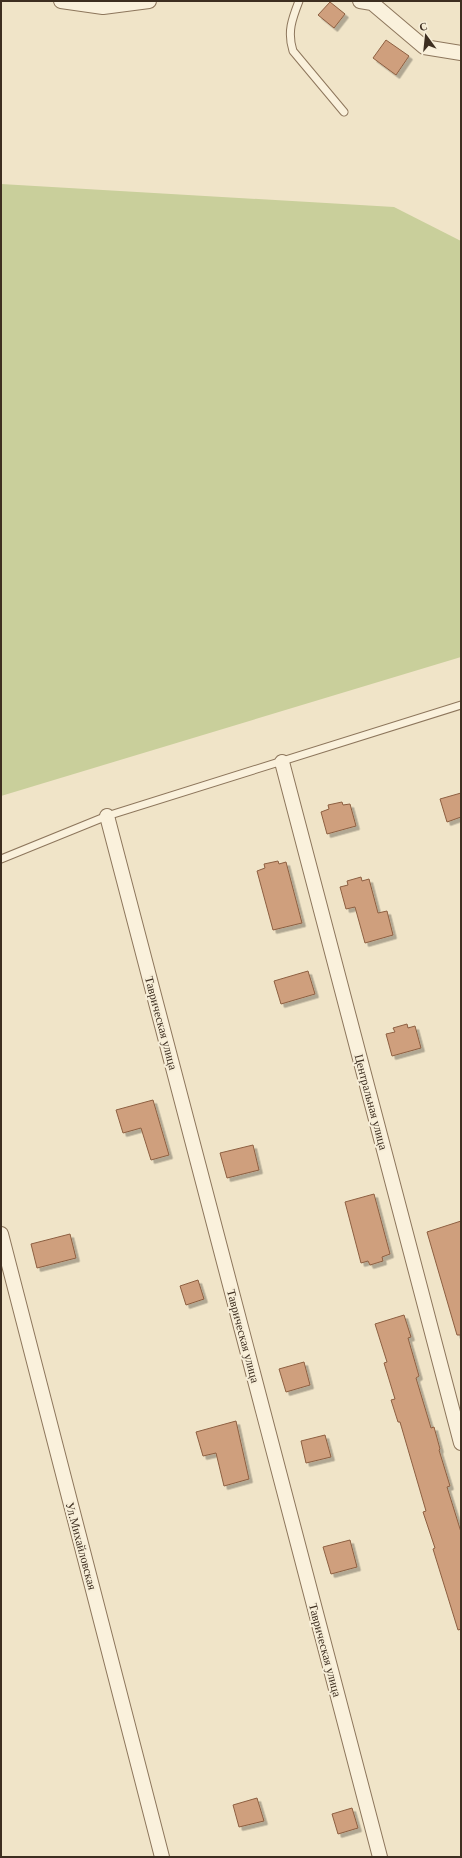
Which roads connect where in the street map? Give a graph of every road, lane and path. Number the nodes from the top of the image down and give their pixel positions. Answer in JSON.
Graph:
{"nodes":[{"id":1,"x":61,"y":1,"type":"edge"},
{"id":2,"x":149,"y":1,"type":"edge"},
{"id":3,"x":299,"y":1,"type":"edge"},
{"id":4,"x":369,"y":2,"type":"edge"},
{"id":5,"x":461,"y":53,"type":"edge"},
{"id":6,"x":344,"y":112,"type":"dead end"},
{"id":7,"x":461,"y":705,"type":"edge"},
{"id":8,"x":282,"y":762,"type":"junction"},
{"id":9,"x":107,"y":816,"type":"junction"},
{"id":10,"x":1,"y":859,"type":"edge"},
{"id":11,"x":1,"y":1234,"type":"edge"},
{"id":12,"x":461,"y":1443,"type":"edge"},
{"id":13,"x":162,"y":1857,"type":"edge"},
{"id":14,"x":380,"y":1857,"type":"edge"}],
"edges":[{"from":1,"to":2,"type":"street"},
{"from":3,"to":6,"type":"lane"},
{"from":4,"to":5,"type":"street"},
{"from":7,"to":8,"type":"lane"},
{"from":8,"to":9,"type":"lane"},
{"from":8,"to":12,"type":"street","name":"Центральная улица"},
{"from":9,"to":10,"type":"lane"},
{"from":9,"to":14,"type":"street","name":"Таврическая улица"},
{"from":11,"to":13,"type":"street","name":"Ул.Михайловская"}]}
